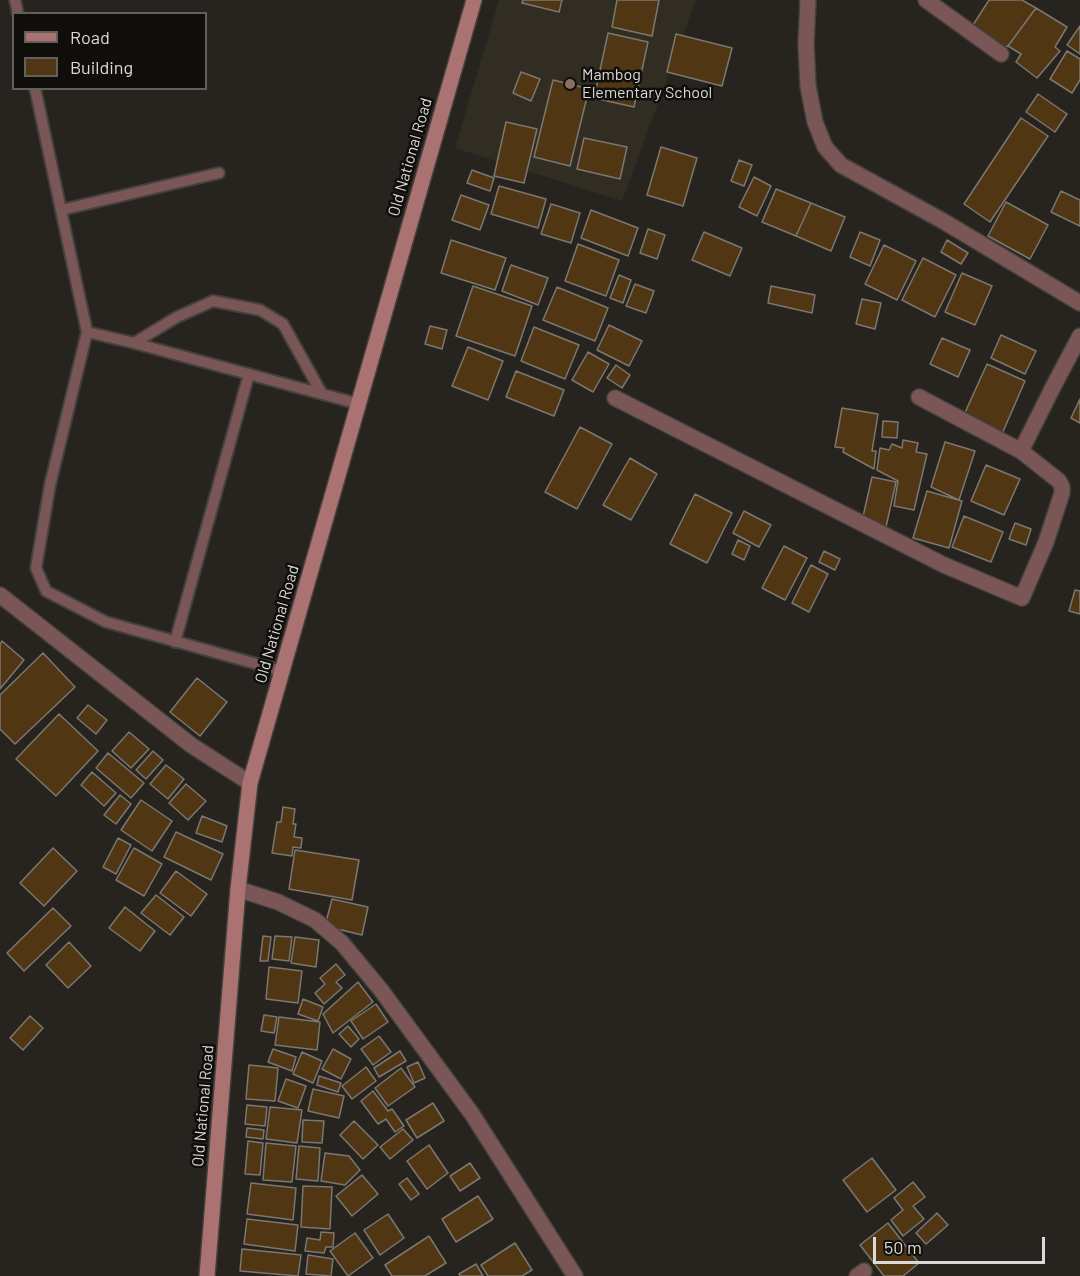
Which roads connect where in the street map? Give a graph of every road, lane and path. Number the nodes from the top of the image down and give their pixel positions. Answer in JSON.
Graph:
{"nodes":[{"id":1,"x":474,"y":0,"type":"edge"},
{"id":2,"x":808,"y":0,"type":"edge"},
{"id":3,"x":926,"y":0,"type":"edge"},
{"id":4,"x":1001,"y":54,"type":"dead end"},
{"id":5,"x":34,"y":90,"type":"edge"},
{"id":6,"x":219,"y":173,"type":"dead end"},
{"id":7,"x":61,"y":210,"type":"junction"},
{"id":8,"x":1080,"y":303,"type":"edge"},
{"id":9,"x":87,"y":332,"type":"junction"},
{"id":10,"x":1080,"y":336,"type":"edge"},
{"id":11,"x":134,"y":343,"type":"junction"},
{"id":12,"x":249,"y":374,"type":"junction"},
{"id":13,"x":322,"y":394,"type":"junction"},
{"id":14,"x":615,"y":398,"type":"dead end"},
{"id":15,"x":919,"y":398,"type":"dead end"},
{"id":16,"x":359,"y":404,"type":"junction"},
{"id":17,"x":1021,"y":451,"type":"junction"},
{"id":18,"x":0,"y":595,"type":"edge"},
{"id":19,"x":174,"y":642,"type":"junction"},
{"id":20,"x":282,"y":671,"type":"junction"},
{"id":21,"x":250,"y":783,"type":"junction"},
{"id":22,"x":238,"y":889,"type":"junction"},
{"id":23,"x":207,"y":1276,"type":"edge"},
{"id":24,"x":575,"y":1276,"type":"edge"}],
"edges":[{"from":1,"to":16,"type":"main road","name":"Old National Road"},
{"from":2,"to":8,"type":"street"},
{"from":3,"to":4,"type":"street"},
{"from":5,"to":7,"type":"lane"},
{"from":6,"to":7,"type":"lane"},
{"from":7,"to":9,"type":"lane"},
{"from":9,"to":11,"type":"lane"},
{"from":9,"to":19,"type":"lane"},
{"from":10,"to":17,"type":"street"},
{"from":11,"to":12,"type":"lane"},
{"from":11,"to":13,"type":"lane"},
{"from":12,"to":13,"type":"lane"},
{"from":12,"to":19,"type":"lane"},
{"from":13,"to":16,"type":"lane"},
{"from":14,"to":17,"type":"street"},
{"from":15,"to":17,"type":"street"},
{"from":16,"to":20,"type":"main road","name":"Old National Road"},
{"from":18,"to":21,"type":"street"},
{"from":19,"to":20,"type":"lane"},
{"from":20,"to":21,"type":"main road","name":"Old National Road"},
{"from":21,"to":22,"type":"main road","name":"Old National Road"},
{"from":22,"to":23,"type":"main road","name":"Old National Road"},
{"from":22,"to":24,"type":"street"}]}
